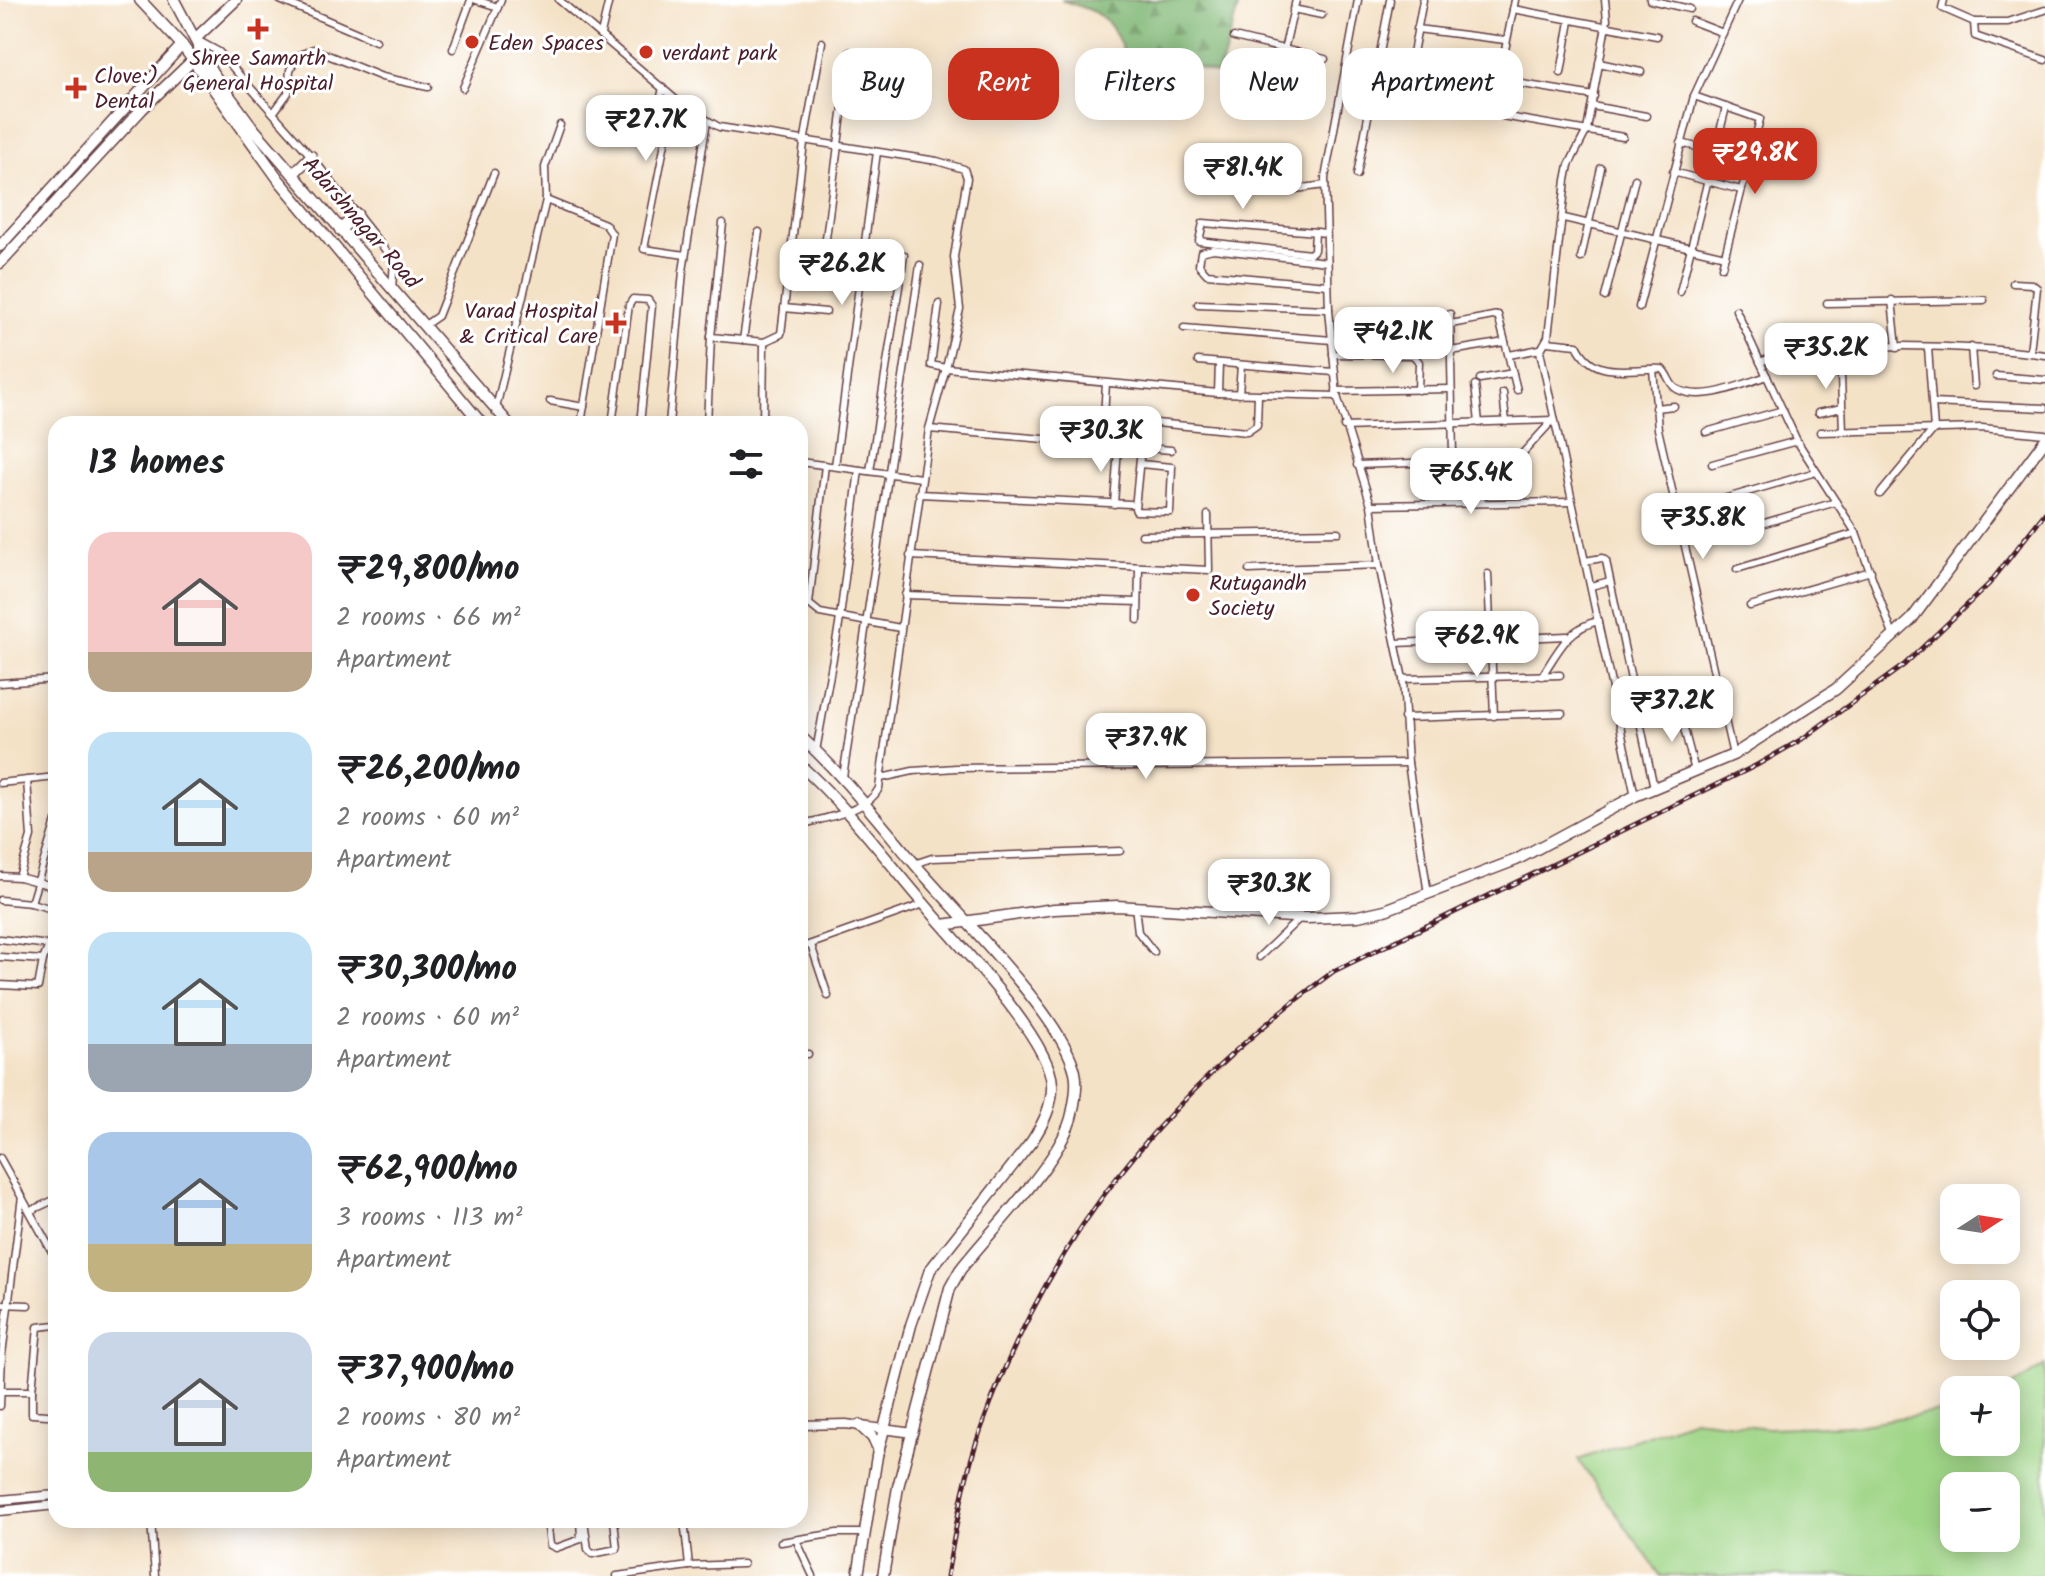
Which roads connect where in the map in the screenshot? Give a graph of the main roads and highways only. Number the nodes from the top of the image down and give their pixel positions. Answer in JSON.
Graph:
{"nodes":[{"id":1,"x":140,"y":0,"type":"edge"},
{"id":2,"x":174,"y":0,"type":"edge"},
{"id":3,"x":236,"y":0,"type":"edge"},
{"id":4,"x":195,"y":39,"type":"junction"},
{"id":5,"x":182,"y":45,"type":"junction"},
{"id":6,"x":192,"y":61,"type":"junction"},
{"id":7,"x":311,"y":156,"type":"road end"},
{"id":8,"x":293,"y":174,"type":"junction"},
{"id":9,"x":357,"y":214,"type":"road end"},
{"id":10,"x":340,"y":230,"type":"junction"},
{"id":11,"x":0,"y":246,"type":"edge"},
{"id":12,"x":0,"y":263,"type":"edge"},
{"id":13,"x":475,"y":416,"type":"edge"},
{"id":14,"x":502,"y":416,"type":"edge"},
{"id":15,"x":2045,"y":440,"type":"edge"},
{"id":16,"x":808,"y":744,"type":"edge"},
{"id":17,"x":808,"y":773,"type":"edge"},
{"id":18,"x":966,"y":921,"type":"junction"},
{"id":19,"x":943,"y":925,"type":"junction"},
{"id":20,"x":859,"y":1425,"type":"road end"},
{"id":21,"x":879,"y":1450,"type":"junction"},
{"id":22,"x":858,"y":1576,"type":"edge"},
{"id":23,"x":883,"y":1576,"type":"edge"}],
"edges":[{"from":1,"to":5,"type":"main road","name":"Adarshnagar Road"},
{"from":2,"to":4,"type":"main road","name":"Adarshnagar Road"},
{"from":3,"to":4,"type":"main road"},
{"from":4,"to":8,"type":"main road","name":"Adarshnagar Road"},
{"from":5,"to":6,"type":"main road","name":"Adarshnagar Road"},
{"from":5,"to":11,"type":"main road"},
{"from":6,"to":12,"type":"main road"},
{"from":6,"to":13,"type":"main road","name":"Adarshnagar Road"},
{"from":7,"to":8,"type":"main road"},
{"from":8,"to":10,"type":"main road","name":"Adarshnagar Road"},
{"from":9,"to":10,"type":"main road"},
{"from":10,"to":14,"type":"main road","name":"Adarshnagar Road"},
{"from":15,"to":18,"type":"main road"},
{"from":16,"to":18,"type":"main road"},
{"from":17,"to":19,"type":"main road"},
{"from":18,"to":19,"type":"main road"},
{"from":18,"to":23,"type":"main road"},
{"from":19,"to":21,"type":"main road"},
{"from":20,"to":21,"type":"main road"},
{"from":21,"to":22,"type":"main road"}]}
